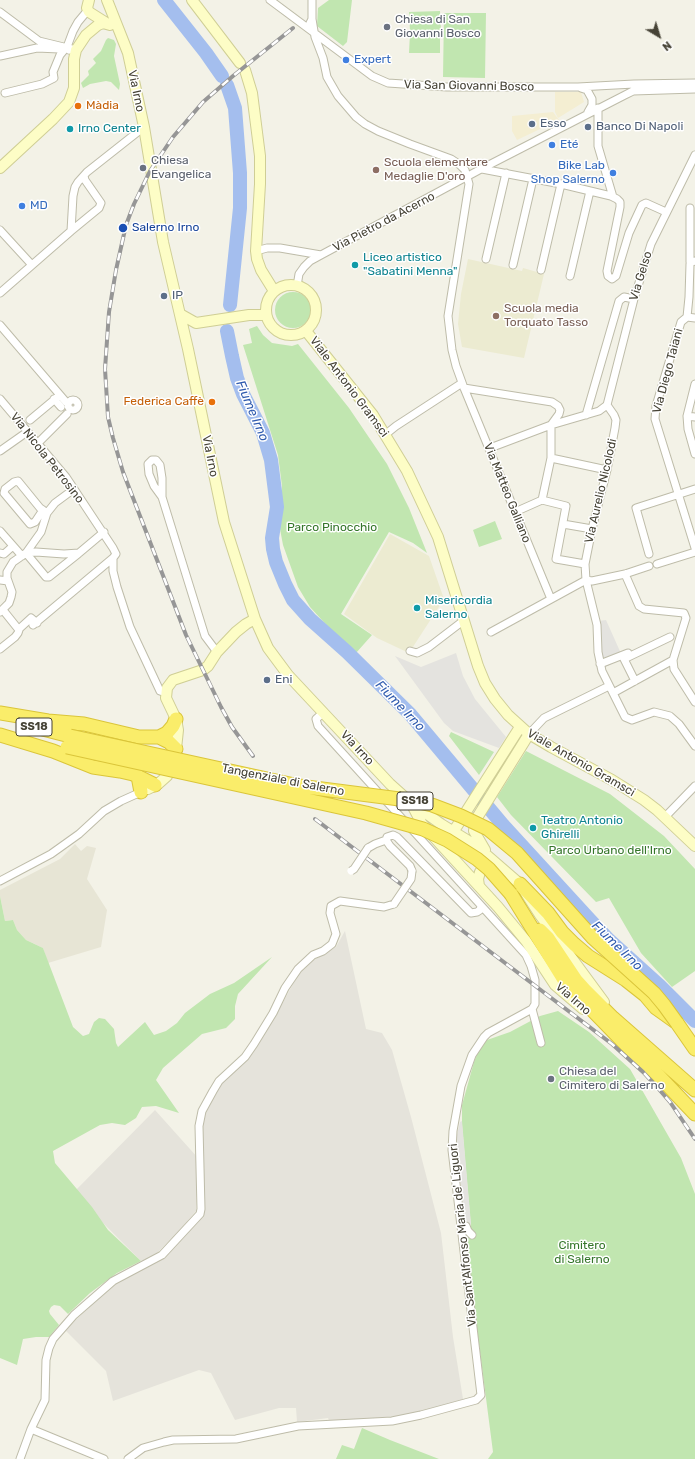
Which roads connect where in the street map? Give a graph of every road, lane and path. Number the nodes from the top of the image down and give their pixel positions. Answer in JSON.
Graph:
{"nodes":[{"id":1,"x":192,"y":0,"type":"edge"},
{"id":2,"x":270,"y":0,"type":"edge"},
{"id":3,"x":312,"y":0,"type":"edge"},
{"id":4,"x":108,"y":2,"type":"edge"},
{"id":5,"x":88,"y":5,"type":"edge"},
{"id":6,"x":0,"y":12,"type":"edge"},
{"id":7,"x":312,"y":19,"type":"junction"},
{"id":8,"x":110,"y":25,"type":"junction"},
{"id":9,"x":304,"y":25,"type":"junction"},
{"id":10,"x":315,"y":33,"type":"junction"},
{"id":11,"x":319,"y":45,"type":"junction"},
{"id":12,"x":334,"y":47,"type":"junction"},
{"id":13,"x":70,"y":51,"type":"junction"},
{"id":14,"x":128,"y":53,"type":"junction"},
{"id":15,"x":0,"y":56,"type":"edge"},
{"id":16,"x":695,"y":83,"type":"edge"},
{"id":17,"x":578,"y":87,"type":"junction"},
{"id":18,"x":695,"y":89,"type":"edge"},
{"id":19,"x":6,"y":93,"type":"dead end"},
{"id":20,"x":598,"y":108,"type":"junction"},
{"id":21,"x":587,"y":114,"type":"junction"},
{"id":22,"x":144,"y":127,"type":"junction"},
{"id":23,"x":695,"y":155,"type":"edge"},
{"id":24,"x":0,"y":168,"type":"edge"},
{"id":25,"x":481,"y":169,"type":"junction"},
{"id":26,"x":506,"y":173,"type":"junction"},
{"id":27,"x":84,"y":176,"type":"junction"},
{"id":28,"x":467,"y":177,"type":"junction"},
{"id":29,"x":533,"y":179,"type":"junction"},
{"id":30,"x":560,"y":184,"type":"junction"},
{"id":31,"x":590,"y":191,"type":"junction"},
{"id":32,"x":613,"y":197,"type":"junction"},
{"id":33,"x":690,"y":208,"type":"dead end"},
{"id":34,"x":666,"y":212,"type":"junction"},
{"id":35,"x":0,"y":230,"type":"edge"},
{"id":36,"x":71,"y":231,"type":"junction"},
{"id":37,"x":256,"y":250,"type":"junction"},
{"id":38,"x":321,"y":255,"type":"junction"},
{"id":39,"x":486,"y":259,"type":"dead end"},
{"id":40,"x":693,"y":262,"type":"edge"},
{"id":41,"x":513,"y":265,"type":"dead end"},
{"id":42,"x":32,"y":266,"type":"junction"},
{"id":43,"x":541,"y":270,"type":"dead end"},
{"id":44,"x":570,"y":276,"type":"dead end"},
{"id":45,"x":297,"y":286,"type":"junction"},
{"id":46,"x":274,"y":291,"type":"junction"},
{"id":47,"x":0,"y":293,"type":"edge"},
{"id":48,"x":634,"y":299,"type":"junction"},
{"id":49,"x":180,"y":314,"type":"junction"},
{"id":50,"x":266,"y":315,"type":"junction"},
{"id":51,"x":687,"y":317,"type":"junction"},
{"id":52,"x":695,"y":318,"type":"edge"},
{"id":53,"x":196,"y":323,"type":"junction"},
{"id":54,"x":0,"y":325,"type":"edge"},
{"id":55,"x":306,"y":331,"type":"junction"},
{"id":56,"x":187,"y":342,"type":"junction"},
{"id":57,"x":463,"y":385,"type":"junction"},
{"id":58,"x":695,"y":386,"type":"edge"},
{"id":59,"x":57,"y":397,"type":"junction"},
{"id":60,"x":0,"y":399,"type":"edge"},
{"id":61,"x":65,"y":404,"type":"dead end"},
{"id":62,"x":607,"y":405,"type":"junction"},
{"id":63,"x":67,"y":414,"type":"dead end"},
{"id":64,"x":586,"y":415,"type":"junction"},
{"id":65,"x":687,"y":416,"type":"junction"},
{"id":66,"x":695,"y":417,"type":"edge"},
{"id":67,"x":30,"y":420,"type":"dead end"},
{"id":68,"x":551,"y":425,"type":"junction"},
{"id":69,"x":26,"y":432,"type":"junction"},
{"id":70,"x":386,"y":434,"type":"junction"},
{"id":71,"x":37,"y":444,"type":"junction"},
{"id":72,"x":490,"y":448,"type":"junction"},
{"id":73,"x":0,"y":450,"type":"edge"},
{"id":74,"x":695,"y":454,"type":"edge"},
{"id":75,"x":551,"y":458,"type":"junction"},
{"id":76,"x":607,"y":470,"type":"junction"},
{"id":77,"x":74,"y":489,"type":"junction"},
{"id":78,"x":695,"y":489,"type":"edge"},
{"id":79,"x":679,"y":494,"type":"junction"},
{"id":80,"x":162,"y":497,"type":"dead end"},
{"id":81,"x":542,"y":500,"type":"junction"},
{"id":82,"x":45,"y":511,"type":"junction"},
{"id":83,"x":515,"y":512,"type":"junction"},
{"id":84,"x":563,"y":524,"type":"junction"},
{"id":85,"x":592,"y":529,"type":"junction"},
{"id":86,"x":0,"y":531,"type":"edge"},
{"id":87,"x":104,"y":532,"type":"junction"},
{"id":88,"x":13,"y":546,"type":"junction"},
{"id":89,"x":695,"y":548,"type":"edge"},
{"id":90,"x":695,"y":552,"type":"edge"},
{"id":91,"x":0,"y":553,"type":"edge"},
{"id":92,"x":79,"y":553,"type":"junction"},
{"id":93,"x":649,"y":554,"type":"dead end"},
{"id":94,"x":24,"y":555,"type":"junction"},
{"id":95,"x":113,"y":558,"type":"junction"},
{"id":96,"x":585,"y":564,"type":"junction"},
{"id":97,"x":657,"y":564,"type":"dead end"},
{"id":98,"x":649,"y":566,"type":"dead end"},
{"id":99,"x":625,"y":574,"type":"junction"},
{"id":100,"x":0,"y":580,"type":"edge"},
{"id":101,"x":586,"y":580,"type":"junction"},
{"id":102,"x":8,"y":581,"type":"junction"},
{"id":103,"x":551,"y":599,"type":"junction"},
{"id":104,"x":1,"y":611,"type":"edge"},
{"id":105,"x":255,"y":619,"type":"junction"},
{"id":106,"x":463,"y":621,"type":"junction"},
{"id":107,"x":19,"y":629,"type":"junction"},
{"id":108,"x":491,"y":632,"type":"dead end"},
{"id":109,"x":0,"y":649,"type":"edge"},
{"id":110,"x":410,"y":651,"type":"dead end"},
{"id":111,"x":217,"y":652,"type":"junction"},
{"id":112,"x":673,"y":660,"type":"junction"},
{"id":113,"x":600,"y":664,"type":"junction"},
{"id":114,"x":635,"y":682,"type":"junction"},
{"id":115,"x":609,"y":686,"type":"junction"},
{"id":116,"x":166,"y":693,"type":"junction"},
{"id":117,"x":612,"y":694,"type":"junction"},
{"id":118,"x":695,"y":702,"type":"edge"},
{"id":119,"x":324,"y":712,"type":"junction"},
{"id":120,"x":0,"y":713,"type":"edge"},
{"id":121,"x":176,"y":719,"type":"junction"},
{"id":122,"x":520,"y":727,"type":"junction"},
{"id":123,"x":0,"y":730,"type":"edge"},
{"id":124,"x":529,"y":734,"type":"junction"},
{"id":125,"x":0,"y":735,"type":"edge"},
{"id":126,"x":159,"y":737,"type":"junction"},
{"id":127,"x":69,"y":741,"type":"junction"},
{"id":128,"x":695,"y":746,"type":"edge"},
{"id":129,"x":176,"y":750,"type":"junction"},
{"id":130,"x":138,"y":776,"type":"junction"},
{"id":131,"x":155,"y":785,"type":"junction"},
{"id":132,"x":695,"y":786,"type":"edge"},
{"id":133,"x":140,"y":792,"type":"junction"},
{"id":134,"x":410,"y":802,"type":"junction"},
{"id":135,"x":464,"y":815,"type":"junction"},
{"id":136,"x":665,"y":817,"type":"junction"},
{"id":137,"x":441,"y":824,"type":"junction"},
{"id":138,"x":454,"y":831,"type":"junction"},
{"id":139,"x":386,"y":840,"type":"junction"},
{"id":140,"x":695,"y":846,"type":"edge"},
{"id":141,"x":452,"y":857,"type":"junction"},
{"id":142,"x":499,"y":867,"type":"junction"},
{"id":143,"x":348,"y":870,"type":"dead end"},
{"id":144,"x":0,"y":882,"type":"edge"},
{"id":145,"x":520,"y":884,"type":"junction"},
{"id":146,"x":479,"y":886,"type":"junction"},
{"id":147,"x":511,"y":894,"type":"junction"},
{"id":148,"x":481,"y":906,"type":"junction"},
{"id":149,"x":532,"y":1009,"type":"junction"},
{"id":150,"x":677,"y":1023,"type":"junction"},
{"id":151,"x":620,"y":1039,"type":"junction"},
{"id":152,"x":541,"y":1043,"type":"dead end"},
{"id":153,"x":695,"y":1049,"type":"edge"},
{"id":154,"x":695,"y":1085,"type":"edge"},
{"id":155,"x":695,"y":1090,"type":"edge"},
{"id":156,"x":695,"y":1104,"type":"edge"},
{"id":157,"x":695,"y":1114,"type":"edge"},
{"id":158,"x":461,"y":1226,"type":"junction"},
{"id":159,"x":472,"y":1234,"type":"dead end"},
{"id":160,"x":31,"y":1429,"type":"junction"},
{"id":161,"x":20,"y":1459,"type":"edge"},
{"id":162,"x":104,"y":1459,"type":"edge"},
{"id":163,"x":128,"y":1459,"type":"edge"}],
"edges":[{"from":1,"to":37,"type":"main road"},
{"from":2,"to":9,"type":"street","name":"Via San Giovanni Bosco"},
{"from":3,"to":7,"type":"street"},
{"from":4,"to":14,"type":"main road","name":"Via Irno"},
{"from":5,"to":8,"type":"main road","name":"Via Irno"},
{"from":5,"to":13,"type":"street"},
{"from":6,"to":13,"type":"street"},
{"from":7,"to":9,"type":"street"},
{"from":7,"to":10,"type":"street"},
{"from":8,"to":13,"type":"main road"},
{"from":8,"to":14,"type":"main road","name":"Via Irno"},
{"from":9,"to":10,"type":"street","name":"Via San Giovanni Bosco"},
{"from":10,"to":11,"type":"street"},
{"from":10,"to":12,"type":"street","name":"Via San Giovanni Bosco"},
{"from":11,"to":12,"type":"street"},
{"from":11,"to":28,"type":"street"},
{"from":12,"to":17,"type":"street","name":"Via San Giovanni Bosco"},
{"from":13,"to":15,"type":"street"},
{"from":13,"to":19,"type":"street"},
{"from":13,"to":24,"type":"main road"},
{"from":14,"to":22,"type":"main road","name":"Via Irno"},
{"from":16,"to":17,"type":"street","name":"Via San Giovanni Bosco"},
{"from":17,"to":21,"type":"street"},
{"from":18,"to":20,"type":"street","name":"Via Pietro da Acerno"},
{"from":20,"to":21,"type":"street","name":"Via Pietro da Acerno"},
{"from":20,"to":32,"type":"street"},
{"from":21,"to":25,"type":"street","name":"Via Pietro da Acerno"},
{"from":22,"to":27,"type":"street"},
{"from":22,"to":49,"type":"main road","name":"Via Irno"},
{"from":23,"to":34,"type":"street","name":"Via Gelso"},
{"from":25,"to":26,"type":"street"},
{"from":25,"to":28,"type":"street","name":"Via Pietro da Acerno"},
{"from":26,"to":29,"type":"street"},
{"from":26,"to":39,"type":"street"},
{"from":27,"to":36,"type":"street"},
{"from":27,"to":36,"type":"street"},
{"from":28,"to":38,"type":"street","name":"Via Pietro da Acerno"},
{"from":28,"to":57,"type":"street","name":"Via Matteo Galliano"},
{"from":29,"to":30,"type":"street"},
{"from":29,"to":41,"type":"street"},
{"from":30,"to":31,"type":"street"},
{"from":30,"to":43,"type":"street"},
{"from":31,"to":32,"type":"street"},
{"from":31,"to":44,"type":"street"},
{"from":32,"to":34,"type":"street"},
{"from":33,"to":40,"type":"street","name":"Via Diego Taiani"},
{"from":34,"to":48,"type":"street","name":"Via Gelso"},
{"from":35,"to":42,"type":"street"},
{"from":36,"to":42,"type":"street"},
{"from":37,"to":38,"type":"street","name":"Via Pietro da Acerno"},
{"from":37,"to":46,"type":"main road"},
{"from":38,"to":45,"type":"street","name":"Via Pietro da Acerno"},
{"from":40,"to":51,"type":"street","name":"Via Diego Taiani"},
{"from":42,"to":47,"type":"street"},
{"from":45,"to":46,"type":"main road"},
{"from":45,"to":55,"type":"main road"},
{"from":46,"to":50,"type":"main road"},
{"from":48,"to":62,"type":"street","name":"Via Gelso"},
{"from":48,"to":64,"type":"street"},
{"from":49,"to":53,"type":"main road"},
{"from":49,"to":56,"type":"main road","name":"Via Irno"},
{"from":50,"to":53,"type":"main road"},
{"from":50,"to":55,"type":"main road"},
{"from":51,"to":52,"type":"street"},
{"from":51,"to":79,"type":"street","name":"Via Diego Taiani"},
{"from":53,"to":56,"type":"main road"},
{"from":54,"to":59,"type":"street"},
{"from":55,"to":70,"type":"main road","name":"Viale Antonio Gramsci"},
{"from":56,"to":105,"type":"main road","name":"Via Irno"},
{"from":57,"to":68,"type":"street"},
{"from":57,"to":70,"type":"street"},
{"from":57,"to":72,"type":"street","name":"Via Matteo Galliano"},
{"from":58,"to":65,"type":"street"},
{"from":59,"to":61,"type":"street"},
{"from":59,"to":67,"type":"street"},
{"from":60,"to":69,"type":"street","name":"Via Nicola Petrosino"},
{"from":62,"to":64,"type":"street"},
{"from":62,"to":76,"type":"street","name":"Via Aurelio Nicolodi"},
{"from":63,"to":71,"type":"street"},
{"from":64,"to":68,"type":"street"},
{"from":65,"to":66,"type":"street"},
{"from":65,"to":74,"type":"street"},
{"from":68,"to":72,"type":"street"},
{"from":68,"to":75,"type":"street"},
{"from":69,"to":71,"type":"street","name":"Via Nicola Petrosino"},
{"from":69,"to":73,"type":"street"},
{"from":70,"to":106,"type":"main road","name":"Viale Antonio Gramsci"},
{"from":71,"to":77,"type":"street","name":"Via Nicola Petrosino"},
{"from":72,"to":83,"type":"street","name":"Via Matteo Galliano"},
{"from":75,"to":76,"type":"street"},
{"from":75,"to":81,"type":"street"},
{"from":76,"to":85,"type":"street","name":"Via Aurelio Nicolodi"},
{"from":77,"to":82,"type":"street"},
{"from":77,"to":87,"type":"street","name":"Via Nicola Petrosino"},
{"from":78,"to":79,"type":"street"},
{"from":79,"to":89,"type":"street","name":"Via Diego Taiani"},
{"from":79,"to":93,"type":"street"},
{"from":80,"to":111,"type":"street"},
{"from":81,"to":83,"type":"street"},
{"from":81,"to":84,"type":"street"},
{"from":82,"to":82,"type":"street"},
{"from":82,"to":94,"type":"street"},
{"from":83,"to":103,"type":"street","name":"Via Matteo Galliano"},
{"from":84,"to":85,"type":"street"},
{"from":84,"to":96,"type":"street"},
{"from":85,"to":96,"type":"street","name":"Via Aurelio Nicolodi"},
{"from":86,"to":88,"type":"street"},
{"from":87,"to":92,"type":"street"},
{"from":87,"to":95,"type":"street","name":"Via Nicola Petrosino"},
{"from":88,"to":91,"type":"street"},
{"from":88,"to":94,"type":"street"},
{"from":90,"to":97,"type":"street"},
{"from":92,"to":94,"type":"street"},
{"from":92,"to":94,"type":"street"},
{"from":94,"to":102,"type":"street"},
{"from":95,"to":107,"type":"street"},
{"from":95,"to":116,"type":"street"},
{"from":96,"to":101,"type":"street","name":"Via Aurelio Nicolodi"},
{"from":98,"to":99,"type":"street"},
{"from":99,"to":101,"type":"street"},
{"from":99,"to":112,"type":"street"},
{"from":100,"to":102,"type":"street"},
{"from":101,"to":103,"type":"street"},
{"from":101,"to":113,"type":"street","name":"Via Aurelio Nicolodi"},
{"from":102,"to":104,"type":"street"},
{"from":103,"to":108,"type":"street"},
{"from":104,"to":107,"type":"street"},
{"from":105,"to":111,"type":"main road"},
{"from":105,"to":119,"type":"main road","name":"Via Irno"},
{"from":106,"to":110,"type":"street"},
{"from":106,"to":122,"type":"main road","name":"Viale Antonio Gramsci"},
{"from":107,"to":109,"type":"street"},
{"from":111,"to":116,"type":"main road"},
{"from":112,"to":114,"type":"street"},
{"from":112,"to":118,"type":"street"},
{"from":113,"to":114,"type":"street"},
{"from":113,"to":115,"type":"street","name":"Via Aurelio Nicolodi"},
{"from":114,"to":117,"type":"street"},
{"from":115,"to":117,"type":"street","name":"Via Aurelio Nicolodi"},
{"from":115,"to":124,"type":"street"},
{"from":116,"to":121,"type":"main road"},
{"from":117,"to":128,"type":"street","name":"Via Aurelio Nicolodi"},
{"from":119,"to":134,"type":"main road","name":"Via Irno"},
{"from":119,"to":148,"type":"street"},
{"from":120,"to":126,"type":"highway"},
{"from":120,"to":127,"type":"highway","name":"Tangenziale di Salerno","number":"SS18"},
{"from":121,"to":126,"type":"highway"},
{"from":121,"to":129,"type":"main road"},
{"from":122,"to":124,"type":"main road","name":"Viale Antonio Gramsci"},
{"from":122,"to":135,"type":"main road"},
{"from":123,"to":127,"type":"highway","name":"Tangenziale di Salerno","number":"SS18"},
{"from":124,"to":136,"type":"main road","name":"Viale Antonio Gramsci"},
{"from":124,"to":142,"type":"main road"},
{"from":125,"to":130,"type":"highway"},
{"from":126,"to":129,"type":"highway"},
{"from":127,"to":147,"type":"highway","name":"Tangenziale di Salerno","number":"SS18","bridge":true},
{"from":127,"to":150,"type":"highway","name":"Tangenziale di Salerno","number":"SS18","bridge":true},
{"from":129,"to":131,"type":"main road"},
{"from":130,"to":131,"type":"highway"},
{"from":130,"to":133,"type":"highway"},
{"from":131,"to":133,"type":"main road"},
{"from":132,"to":136,"type":"street"},
{"from":133,"to":144,"type":"street"},
{"from":134,"to":137,"type":"main road","name":"Via Irno"},
{"from":134,"to":141,"type":"main road","name":"Via Irno"},
{"from":135,"to":137,"type":"main road"},
{"from":135,"to":138,"type":"main road"},
{"from":136,"to":140,"type":"main road","name":"Viale Antonio Gramsci"},
{"from":137,"to":138,"type":"main road","name":"Via Irno"},
{"from":138,"to":141,"type":"main road"},
{"from":138,"to":142,"type":"main road","name":"Via Irno"},
{"from":139,"to":143,"type":"street","bridge":true},
{"from":139,"to":148,"type":"street"},
{"from":139,"to":160,"type":"street","bridge":true},
{"from":141,"to":146,"type":"main road","name":"Via Irno"},
{"from":142,"to":145,"type":"main road","name":"Via Irno"},
{"from":142,"to":146,"type":"main road"},
{"from":145,"to":150,"type":"highway"},
{"from":145,"to":154,"type":"main road","name":"Via Irno"},
{"from":146,"to":151,"type":"main road","name":"Via Irno"},
{"from":147,"to":151,"type":"highway"},
{"from":147,"to":155,"type":"highway","number":"SS18"},
{"from":148,"to":149,"type":"street"},
{"from":149,"to":152,"type":"street"},
{"from":149,"to":158,"type":"street","name":"Via Sant'Alfonso Maria de' Liguori"},
{"from":150,"to":153,"type":"highway","name":"Tangenziale di Salerno"},
{"from":151,"to":156,"type":"main road","name":"Via Irno"},
{"from":151,"to":157,"type":"highway"},
{"from":158,"to":159,"type":"street"},
{"from":158,"to":163,"type":"street","name":"Via Sant'Alfonso Maria de' Liguori"},
{"from":160,"to":161,"type":"street"},
{"from":160,"to":162,"type":"street"}]}
